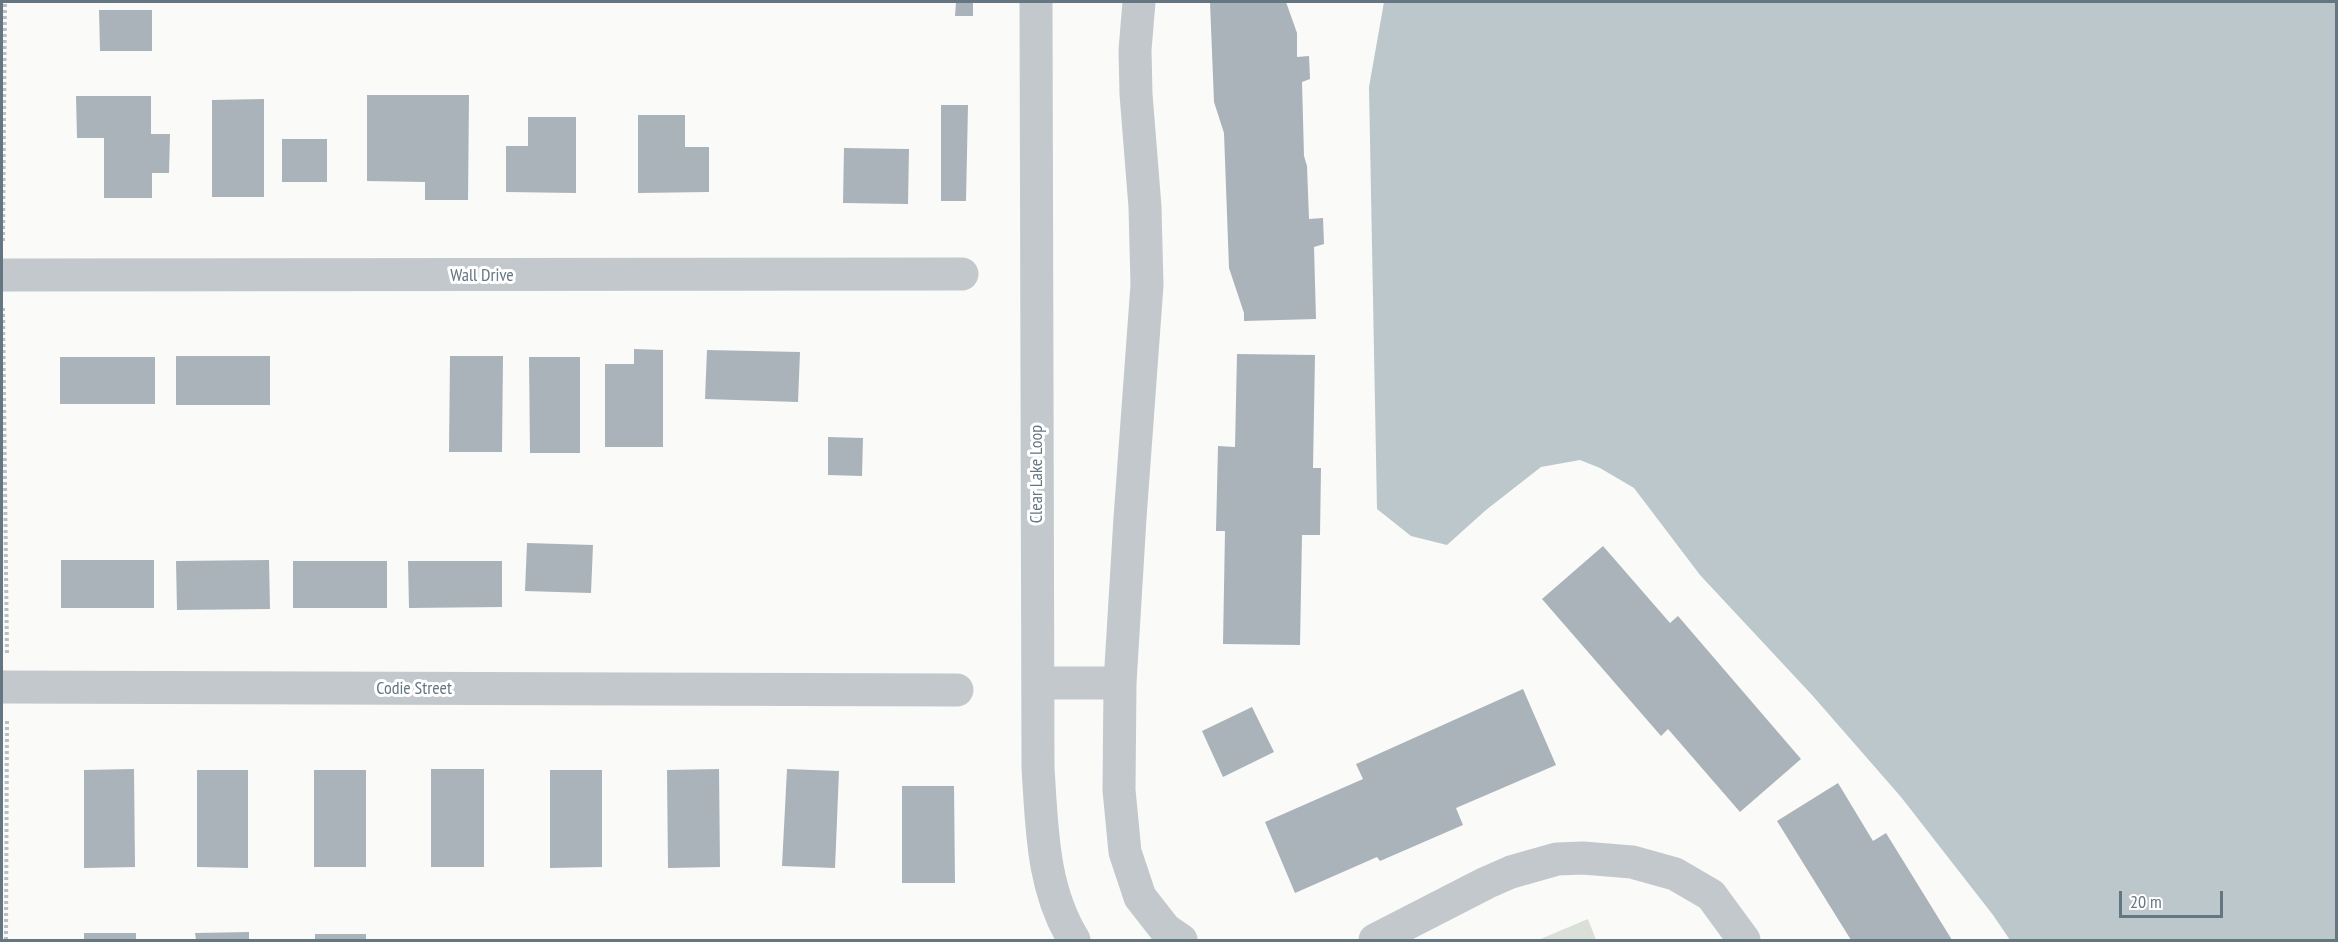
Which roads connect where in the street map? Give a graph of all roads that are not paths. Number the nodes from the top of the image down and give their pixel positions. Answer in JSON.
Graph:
{"nodes":[{"id":1,"x":1036,"y":2,"type":"edge"},
{"id":2,"x":1139,"y":2,"type":"edge"},
{"id":3,"x":962,"y":274,"type":"dead end"},
{"id":4,"x":2,"y":275,"type":"edge"},
{"id":5,"x":1038,"y":683,"type":"junction"},
{"id":6,"x":1120,"y":683,"type":"junction"},
{"id":7,"x":4,"y":687,"type":"edge"},
{"id":8,"x":957,"y":690,"type":"dead end"},
{"id":9,"x":1074,"y":940,"type":"edge"},
{"id":10,"x":1181,"y":940,"type":"edge"},
{"id":11,"x":1375,"y":940,"type":"edge"},
{"id":12,"x":1744,"y":940,"type":"edge"}],
"edges":[{"from":1,"to":5,"type":"street","name":"Clear Lake Loop"},
{"from":2,"to":6,"type":"street"},
{"from":3,"to":4,"type":"street","name":"Wall Drive"},
{"from":5,"to":6,"type":"street"},
{"from":5,"to":9,"type":"street","name":"Clear Lake Loop"},
{"from":6,"to":10,"type":"street"},
{"from":7,"to":8,"type":"street","name":"Codie Street"},
{"from":11,"to":12,"type":"street"}]}
